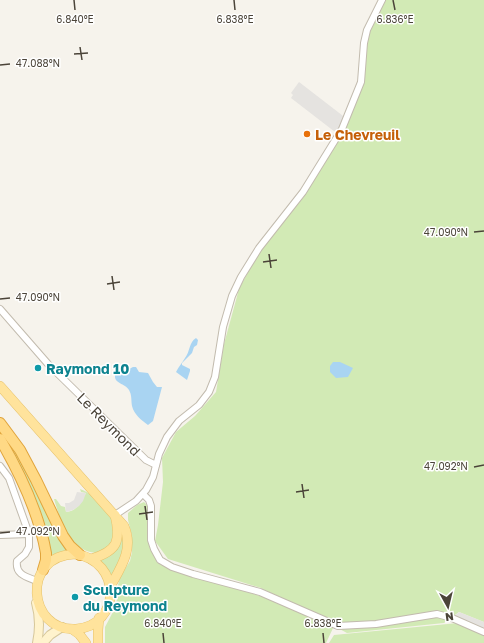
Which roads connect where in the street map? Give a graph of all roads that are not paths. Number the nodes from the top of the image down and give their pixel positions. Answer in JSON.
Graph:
{"nodes":[{"id":1,"x":382,"y":0,"type":"edge"},
{"id":2,"x":0,"y":309,"type":"edge"},
{"id":3,"x":0,"y":386,"type":"edge"},
{"id":4,"x":0,"y":423,"type":"edge"},
{"id":5,"x":0,"y":439,"type":"edge"},
{"id":6,"x":156,"y":465,"type":"junction"},
{"id":7,"x":0,"y":466,"type":"edge"},
{"id":8,"x":143,"y":494,"type":"junction"},
{"id":9,"x":115,"y":515,"type":"junction"},
{"id":10,"x":29,"y":534,"type":"junction"},
{"id":11,"x":0,"y":535,"type":"edge"},
{"id":12,"x":80,"y":555,"type":"junction"},
{"id":13,"x":91,"y":559,"type":"junction"},
{"id":14,"x":43,"y":570,"type":"junction"},
{"id":15,"x":37,"y":583,"type":"junction"},
{"id":16,"x":110,"y":587,"type":"junction"},
{"id":17,"x":99,"y":618,"type":"junction"},
{"id":18,"x":62,"y":627,"type":"junction"},
{"id":19,"x":72,"y":629,"type":"junction"},
{"id":20,"x":484,"y":632,"type":"edge"},
{"id":21,"x":37,"y":643,"type":"edge"},
{"id":22,"x":43,"y":643,"type":"edge"},
{"id":23,"x":86,"y":643,"type":"edge"},
{"id":24,"x":98,"y":643,"type":"edge"}],
"edges":[{"from":1,"to":6,"type":"street"},
{"from":2,"to":6,"type":"street","name":"Le Reymond"},
{"from":3,"to":9,"type":"main road"},
{"from":4,"to":12,"type":"highway"},
{"from":5,"to":14,"type":"highway"},
{"from":6,"to":8,"type":"street"},
{"from":7,"to":10,"type":"street"},
{"from":8,"to":9,"type":"street"},
{"from":8,"to":20,"type":"street"},
{"from":9,"to":13,"type":"main road"},
{"from":9,"to":16,"type":"main road"},
{"from":10,"to":11,"type":"street"},
{"from":10,"to":15,"type":"street"},
{"from":12,"to":13,"type":"main road"},
{"from":12,"to":14,"type":"main road"},
{"from":13,"to":16,"type":"main road"},
{"from":14,"to":15,"type":"main road"},
{"from":15,"to":18,"type":"main road"},
{"from":15,"to":21,"type":"main road"},
{"from":16,"to":17,"type":"main road"},
{"from":17,"to":19,"type":"main road"},
{"from":17,"to":24,"type":"main road"},
{"from":18,"to":19,"type":"main road"},
{"from":18,"to":22,"type":"main road"},
{"from":19,"to":23,"type":"main road"}]}
